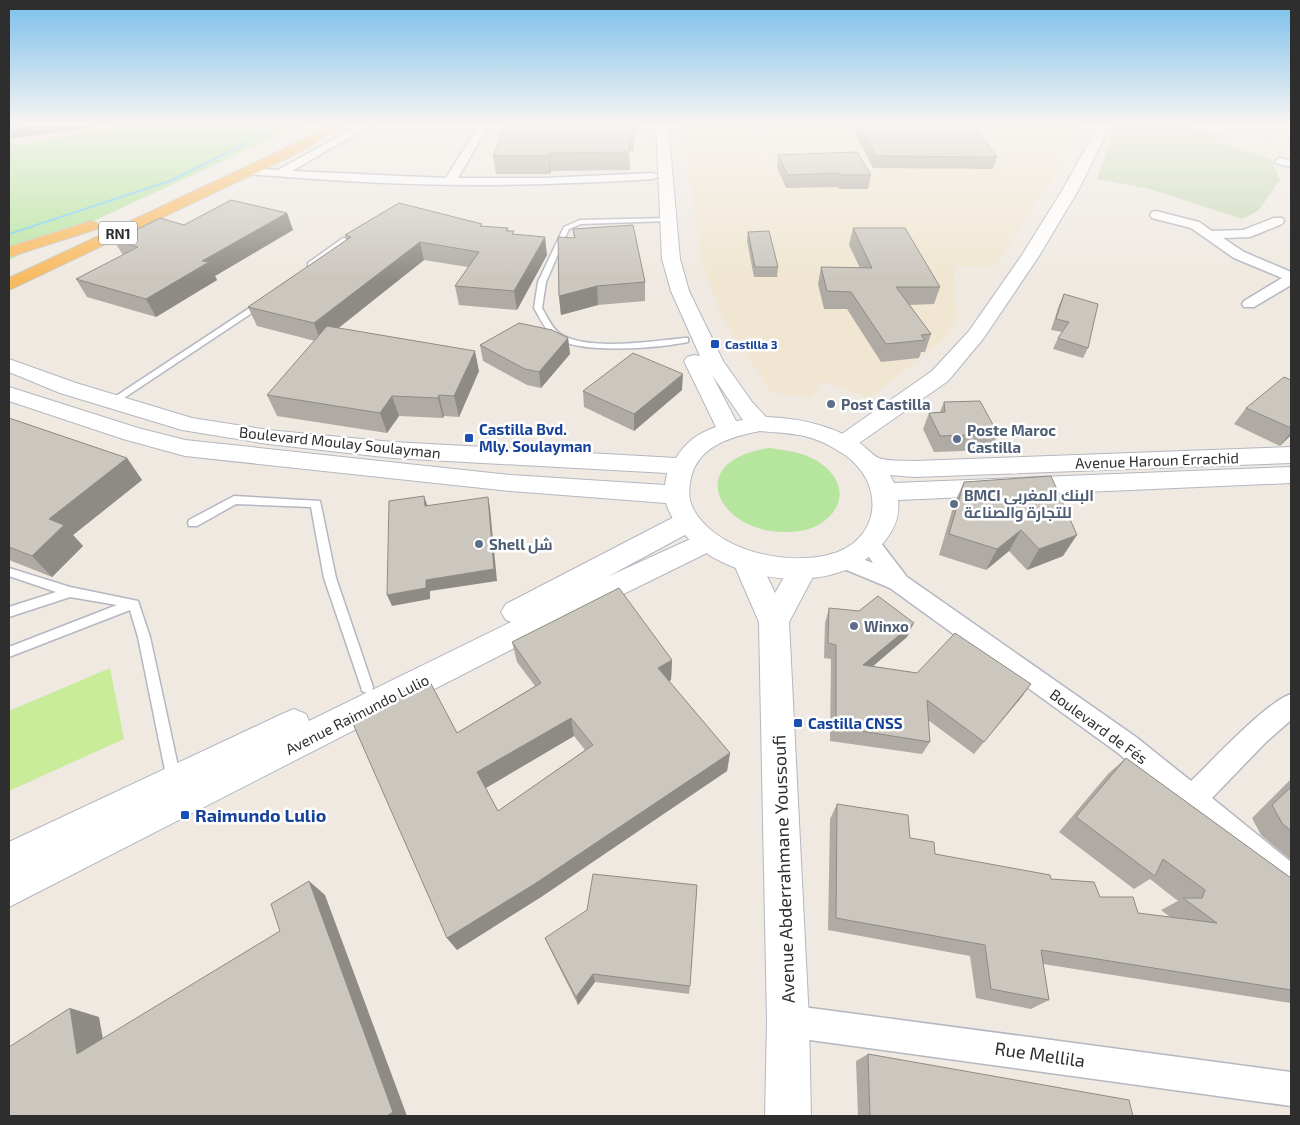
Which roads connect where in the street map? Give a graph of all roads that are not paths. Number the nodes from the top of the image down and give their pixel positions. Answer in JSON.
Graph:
{"nodes":[{"id":1,"x":226,"y":176,"type":"edge"},
{"id":2,"x":231,"y":176,"type":"edge"},
{"id":3,"x":334,"y":176,"type":"edge"},
{"id":4,"x":453,"y":176,"type":"edge"},
{"id":5,"x":657,"y":176,"type":"edge"},
{"id":6,"x":658,"y":176,"type":"edge"},
{"id":7,"x":1078,"y":176,"type":"edge"},
{"id":8,"x":220,"y":180,"type":"junction"},
{"id":9,"x":450,"y":181,"type":"junction"},
{"id":10,"x":658,"y":182,"type":"junction"},
{"id":11,"x":164,"y":194,"type":"dead end"},
{"id":12,"x":1156,"y":215,"type":"dead end"},
{"id":13,"x":662,"y":219,"type":"junction"},
{"id":14,"x":1291,"y":226,"type":"edge"},
{"id":15,"x":1211,"y":235,"type":"junction"},
{"id":16,"x":345,"y":239,"type":"edge"},
{"id":17,"x":9,"y":252,"type":"edge"},
{"id":18,"x":9,"y":264,"type":"edge"},
{"id":19,"x":307,"y":268,"type":"edge"},
{"id":20,"x":9,"y":276,"type":"edge"},
{"id":21,"x":1290,"y":281,"type":"edge"},
{"id":22,"x":9,"y":285,"type":"edge"},
{"id":23,"x":9,"y":296,"type":"edge"},
{"id":24,"x":269,"y":298,"type":"edge"},
{"id":25,"x":1249,"y":304,"type":"dead end"},
{"id":26,"x":685,"y":340,"type":"junction"},
{"id":27,"x":9,"y":365,"type":"edge"},
{"id":28,"x":9,"y":394,"type":"edge"},
{"id":29,"x":112,"y":402,"type":"junction"},
{"id":30,"x":760,"y":424,"type":"junction"},
{"id":31,"x":729,"y":430,"type":"junction"},
{"id":32,"x":844,"y":444,"type":"junction"},
{"id":33,"x":1291,"y":455,"type":"edge"},
{"id":34,"x":681,"y":466,"type":"junction"},
{"id":35,"x":872,"y":466,"type":"junction"},
{"id":36,"x":1291,"y":475,"type":"edge"},
{"id":37,"x":886,"y":492,"type":"junction"},
{"id":38,"x":690,"y":520,"type":"junction"},
{"id":39,"x":193,"y":523,"type":"dead end"},
{"id":40,"x":870,"y":543,"type":"junction"},
{"id":41,"x":844,"y":560,"type":"junction"},
{"id":42,"x":747,"y":562,"type":"junction"},
{"id":43,"x":803,"y":569,"type":"junction"},
{"id":44,"x":9,"y":572,"type":"edge"},
{"id":45,"x":898,"y":582,"type":"junction"},
{"id":46,"x":70,"y":592,"type":"junction"},
{"id":47,"x":134,"y":604,"type":"junction"},
{"id":48,"x":9,"y":612,"type":"edge"},
{"id":49,"x":774,"y":622,"type":"junction"},
{"id":50,"x":9,"y":652,"type":"edge"},
{"id":51,"x":367,"y":687,"type":"junction"},
{"id":52,"x":1291,"y":705,"type":"edge"},
{"id":53,"x":175,"y":782,"type":"junction"},
{"id":54,"x":1193,"y":798,"type":"junction"},
{"id":55,"x":9,"y":861,"type":"edge"},
{"id":56,"x":1291,"y":881,"type":"edge"},
{"id":57,"x":9,"y":888,"type":"edge"},
{"id":58,"x":788,"y":1021,"type":"junction"},
{"id":59,"x":1291,"y":1089,"type":"edge"},
{"id":60,"x":788,"y":1116,"type":"edge"}],
"edges":[{"from":1,"to":8,"type":"highway","number":"RN1"},
{"from":2,"to":8,"type":"highway","number":"RN1"},
{"from":3,"to":9,"type":"street"},
{"from":4,"to":9,"type":"street"},
{"from":5,"to":10,"type":"main road"},
{"from":6,"to":10,"type":"main road"},
{"from":7,"to":32,"type":"main road"},
{"from":8,"to":11,"type":"highway"},
{"from":8,"to":20,"type":"highway","number":"RN1"},
{"from":8,"to":22,"type":"highway","number":"RN1"},
{"from":8,"to":23,"type":"highway"},
{"from":9,"to":10,"type":"street"},
{"from":10,"to":13,"type":"main road"},
{"from":12,"to":15,"type":"street"},
{"from":13,"to":26,"type":"main road"},
{"from":13,"to":26,"type":"lane"},
{"from":13,"to":30,"type":"main road"},
{"from":14,"to":15,"type":"street"},
{"from":15,"to":21,"type":"street"},
{"from":16,"to":19,"type":"lane"},
{"from":17,"to":18,"type":"highway"},
{"from":21,"to":25,"type":"street"},
{"from":24,"to":29,"type":"lane"},
{"from":26,"to":31,"type":"main road"},
{"from":27,"to":29,"type":"main road","name":"Boulevard Moulay Soulayman"},
{"from":28,"to":38,"type":"main road","name":"Boulevard Moulay Soulayman"},
{"from":29,"to":34,"type":"main road","name":"Boulevard Moulay Soulayman"},
{"from":30,"to":31,"type":"main road"},
{"from":30,"to":32,"type":"main road"},
{"from":31,"to":34,"type":"main road"},
{"from":32,"to":35,"type":"main road"},
{"from":33,"to":35,"type":"main road","name":"Avenue Haroun Errachid"},
{"from":34,"to":38,"type":"main road"},
{"from":35,"to":37,"type":"main road"},
{"from":36,"to":37,"type":"main road","name":"Avenue Haroun Errachid"},
{"from":37,"to":40,"type":"main road"},
{"from":38,"to":42,"type":"main road"},
{"from":38,"to":51,"type":"main road","name":"Avenue Raimundo Lulio"},
{"from":38,"to":57,"type":"main road","name":"Avenue Raimundo Lulio"},
{"from":39,"to":51,"type":"lane"},
{"from":40,"to":41,"type":"main road"},
{"from":40,"to":45,"type":"street","name":"Boulevard de Fés"},
{"from":41,"to":43,"type":"main road"},
{"from":41,"to":45,"type":"street","name":"Boulevard de Fés"},
{"from":42,"to":43,"type":"main road"},
{"from":42,"to":49,"type":"main road","name":"Avenue Abderrahmane Youssoufi"},
{"from":43,"to":49,"type":"main road"},
{"from":44,"to":46,"type":"lane"},
{"from":45,"to":54,"type":"street","name":"Boulevard de Fés"},
{"from":46,"to":47,"type":"lane"},
{"from":46,"to":48,"type":"lane"},
{"from":47,"to":50,"type":"lane"},
{"from":47,"to":53,"type":"lane"},
{"from":49,"to":58,"type":"main road","name":"Avenue Abderrahmane Youssoufi"},
{"from":51,"to":53,"type":"main road","name":"Avenue Raimundo Lulio"},
{"from":52,"to":54,"type":"street"},
{"from":53,"to":55,"type":"main road","name":"Avenue Raimundo Lulio"},
{"from":54,"to":56,"type":"street","name":"Boulevard de Fés"},
{"from":58,"to":59,"type":"street","name":"Rue Mellila"},
{"from":58,"to":60,"type":"main road","name":"Avenue Abderrahmane Youssoufi"}]}
